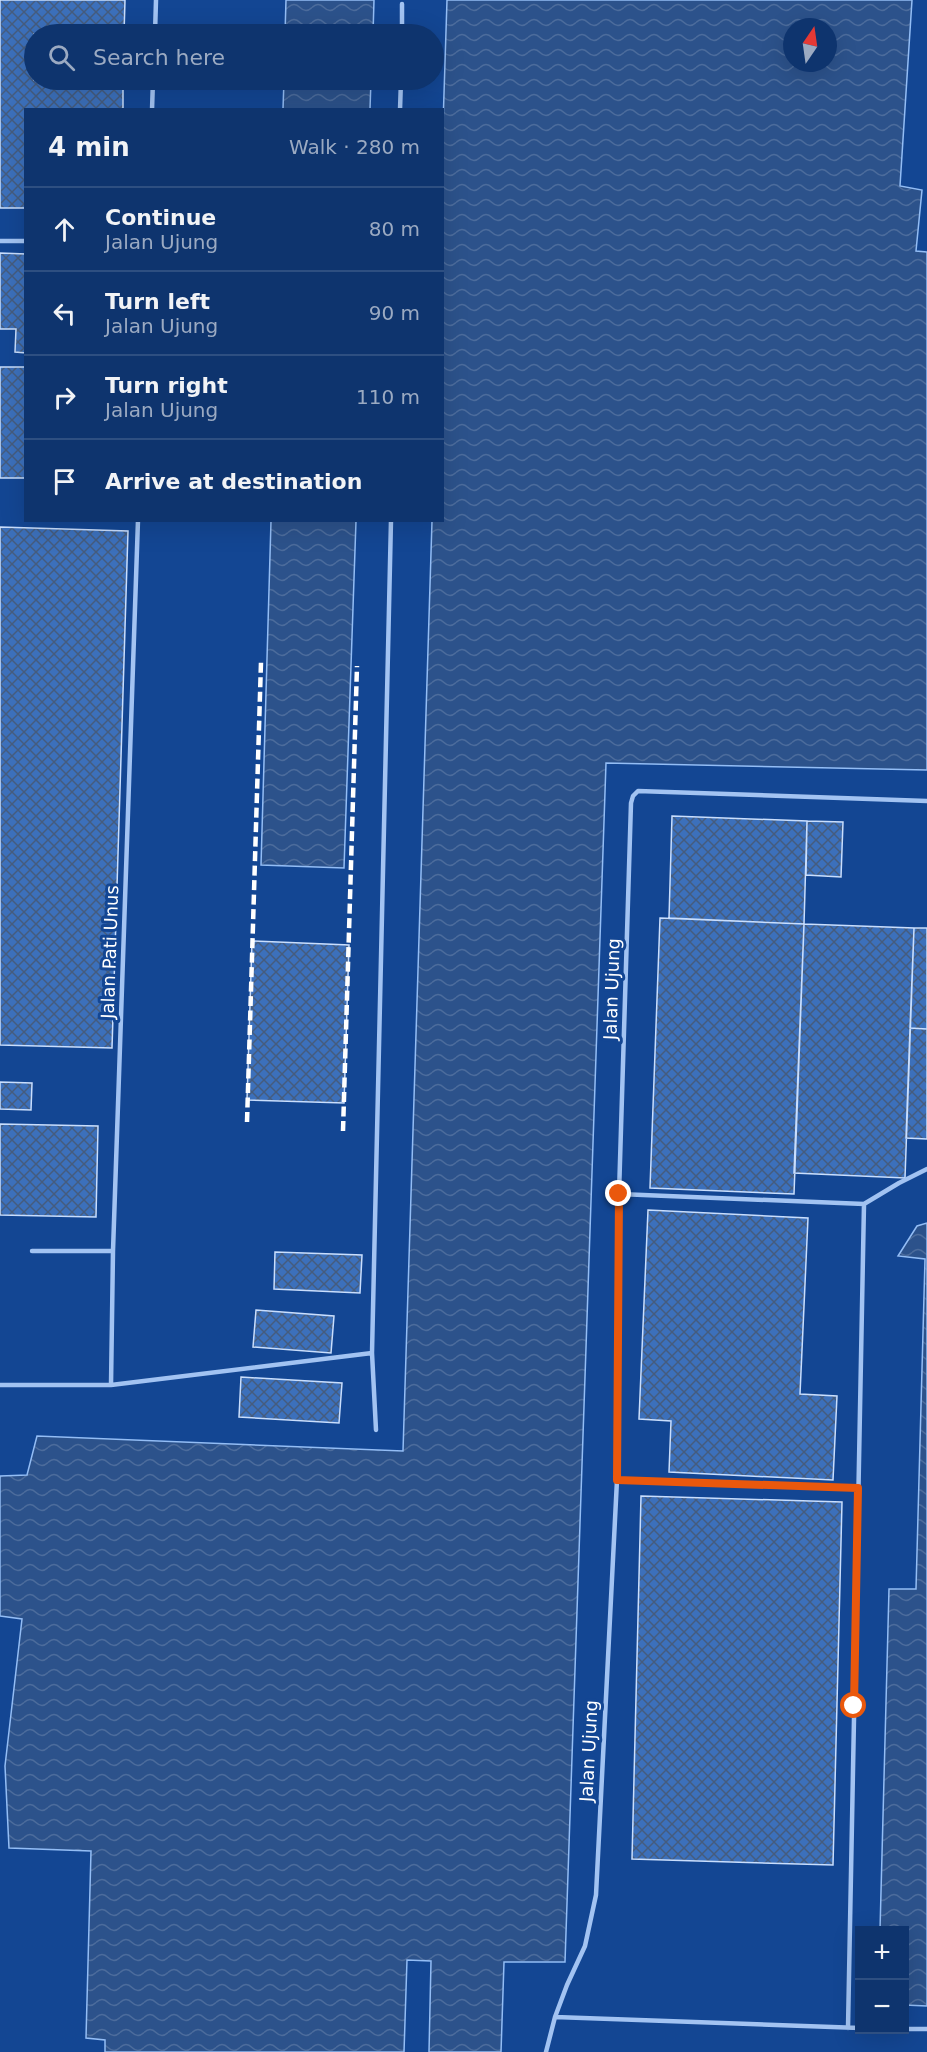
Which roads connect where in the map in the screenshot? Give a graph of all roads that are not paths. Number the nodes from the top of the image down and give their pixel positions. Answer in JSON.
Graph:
{"nodes":[{"id":1,"x":156,"y":0,"type":"edge"},
{"id":2,"x":402,"y":4,"type":"dead end"},
{"id":3,"x":155,"y":24,"type":"edge"},
{"id":4,"x":402,"y":24,"type":"edge"},
{"id":5,"x":153,"y":90,"type":"edge"},
{"id":6,"x":400,"y":90,"type":"edge"},
{"id":7,"x":152,"y":108,"type":"edge"},
{"id":8,"x":400,"y":108,"type":"edge"},
{"id":9,"x":24,"y":241,"type":"edge"},
{"id":10,"x":0,"y":242,"type":"edge"},
{"id":11,"x":138,"y":522,"type":"edge"},
{"id":12,"x":391,"y":522,"type":"edge"},
{"id":13,"x":927,"y":801,"type":"edge"},
{"id":14,"x":927,"y":1169,"type":"edge"},
{"id":15,"x":619,"y":1194,"type":"junction"},
{"id":16,"x":864,"y":1204,"type":"junction"},
{"id":17,"x":32,"y":1251,"type":"dead end"},
{"id":18,"x":113,"y":1251,"type":"junction"},
{"id":19,"x":372,"y":1353,"type":"junction"},
{"id":20,"x":0,"y":1385,"type":"edge"},
{"id":21,"x":111,"y":1385,"type":"junction"},
{"id":22,"x":376,"y":1430,"type":"dead end"},
{"id":23,"x":617,"y":1480,"type":"junction"},
{"id":24,"x":858,"y":1488,"type":"junction"},
{"id":25,"x":555,"y":2017,"type":"junction"},
{"id":26,"x":848,"y":2028,"type":"junction"},
{"id":27,"x":855,"y":2028,"type":"edge"},
{"id":28,"x":909,"y":2029,"type":"edge"},
{"id":29,"x":927,"y":2029,"type":"edge"},
{"id":30,"x":546,"y":2052,"type":"edge"}],
"edges":[{"from":1,"to":3,"type":"lane"},
{"from":2,"to":4,"type":"lane"},
{"from":5,"to":7,"type":"lane"},
{"from":6,"to":8,"type":"lane"},
{"from":9,"to":10,"type":"lane"},
{"from":11,"to":18,"type":"lane","name":"Jalan Pati Unus"},
{"from":12,"to":19,"type":"lane"},
{"from":13,"to":15,"type":"lane","name":"Jalan Ujung"},
{"from":14,"to":16,"type":"lane"},
{"from":15,"to":16,"type":"lane"},
{"from":15,"to":23,"type":"lane","name":"Jalan Ujung"},
{"from":16,"to":24,"type":"lane"},
{"from":17,"to":18,"type":"lane"},
{"from":18,"to":21,"type":"lane","name":"Jalan Pati Unus"},
{"from":19,"to":21,"type":"lane"},
{"from":19,"to":22,"type":"lane"},
{"from":20,"to":21,"type":"lane"},
{"from":23,"to":24,"type":"lane"},
{"from":23,"to":25,"type":"lane","name":"Jalan Ujung"},
{"from":24,"to":26,"type":"lane"},
{"from":25,"to":26,"type":"lane"},
{"from":25,"to":30,"type":"lane","name":"Jalan Ujung"},
{"from":26,"to":27,"type":"lane"},
{"from":28,"to":29,"type":"lane"}]}
